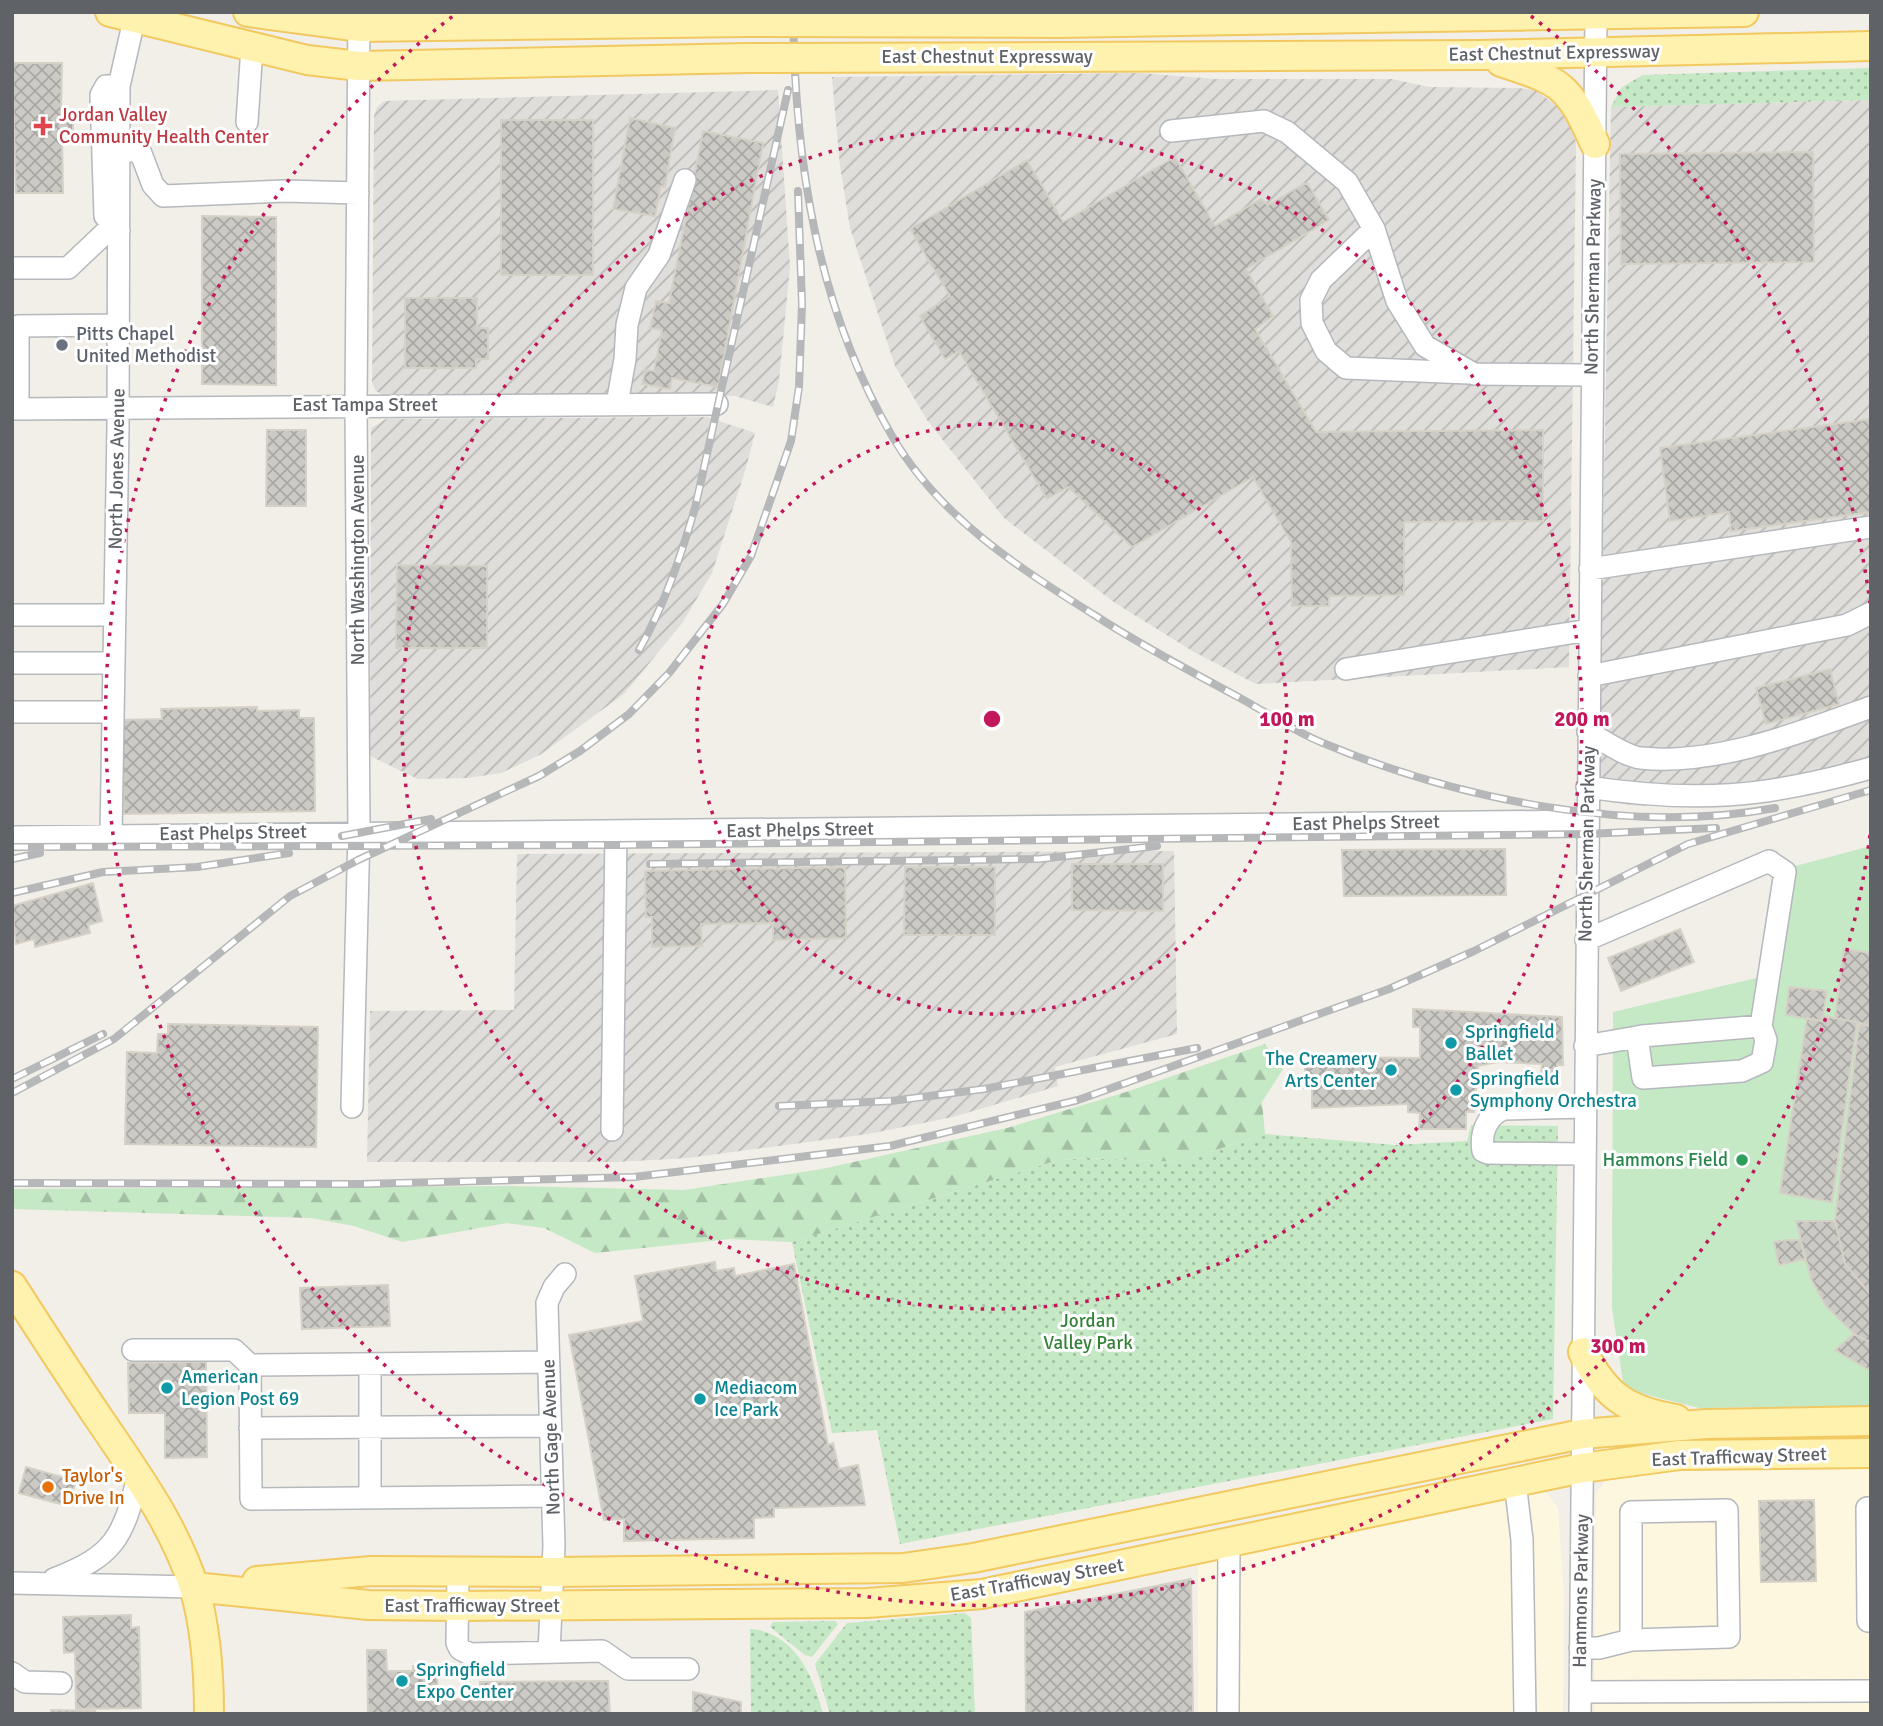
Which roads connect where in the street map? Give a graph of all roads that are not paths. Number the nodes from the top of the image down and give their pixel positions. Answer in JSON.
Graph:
{"nodes":[{"id":1,"x":248,"y":12,"type":"edge"},
{"id":2,"x":1744,"y":12,"type":"edge"},
{"id":3,"x":1596,"y":15,"type":"edge"},
{"id":4,"x":122,"y":16,"type":"edge"},
{"id":5,"x":359,"y":20,"type":"edge"},
{"id":6,"x":1871,"y":46,"type":"edge"},
{"id":7,"x":252,"y":47,"type":"junction"},
{"id":8,"x":1595,"y":53,"type":"junction"},
{"id":9,"x":1478,"y":55,"type":"junction"},
{"id":10,"x":359,"y":66,"type":"junction"},
{"id":11,"x":119,"y":86,"type":"junction"},
{"id":12,"x":247,"y":122,"type":"dead end"},
{"id":13,"x":1171,"y":131,"type":"dead end"},
{"id":14,"x":1595,"y":144,"type":"junction"},
{"id":15,"x":119,"y":150,"type":"junction"},
{"id":16,"x":685,"y":180,"type":"dead end"},
{"id":17,"x":358,"y":193,"type":"junction"},
{"id":18,"x":1374,"y":229,"type":"junction"},
{"id":19,"x":112,"y":232,"type":"junction"},
{"id":20,"x":12,"y":268,"type":"edge"},
{"id":21,"x":118,"y":325,"type":"junction"},
{"id":22,"x":1475,"y":373,"type":"junction"},
{"id":23,"x":1592,"y":375,"type":"junction"},
{"id":24,"x":617,"y":404,"type":"junction"},
{"id":25,"x":717,"y":404,"type":"dead end"},
{"id":26,"x":356,"y":405,"type":"junction"},
{"id":27,"x":118,"y":406,"type":"junction"},
{"id":28,"x":15,"y":409,"type":"edge"},
{"id":29,"x":1871,"y":527,"type":"edge"},
{"id":30,"x":1590,"y":569,"type":"junction"},
{"id":31,"x":1871,"y":613,"type":"edge"},
{"id":32,"x":12,"y":615,"type":"edge"},
{"id":33,"x":115,"y":615,"type":"junction"},
{"id":34,"x":1589,"y":630,"type":"junction"},
{"id":35,"x":12,"y":663,"type":"edge"},
{"id":36,"x":114,"y":663,"type":"junction"},
{"id":37,"x":1346,"y":669,"type":"dead end"},
{"id":38,"x":1588,"y":676,"type":"junction"},
{"id":39,"x":1871,"y":707,"type":"edge"},
{"id":40,"x":12,"y":712,"type":"edge"},
{"id":41,"x":113,"y":712,"type":"junction"},
{"id":42,"x":1588,"y":732,"type":"junction"},
{"id":43,"x":1638,"y":758,"type":"junction"},
{"id":44,"x":1871,"y":768,"type":"edge"},
{"id":45,"x":1587,"y":787,"type":"junction"},
{"id":46,"x":1641,"y":795,"type":"junction"},
{"id":47,"x":1587,"y":821,"type":"junction"},
{"id":48,"x":359,"y":831,"type":"junction"},
{"id":49,"x":617,"y":831,"type":"junction"},
{"id":50,"x":111,"y":835,"type":"junction"},
{"id":51,"x":12,"y":836,"type":"edge"},
{"id":52,"x":1586,"y":940,"type":"junction"},
{"id":53,"x":1760,"y":1026,"type":"junction"},
{"id":54,"x":1637,"y":1037,"type":"junction"},
{"id":55,"x":1585,"y":1046,"type":"junction"},
{"id":56,"x":352,"y":1107,"type":"dead end"},
{"id":57,"x":1584,"y":1107,"type":"junction"},
{"id":58,"x":612,"y":1130,"type":"dead end"},
{"id":59,"x":1584,"y":1154,"type":"junction"},
{"id":60,"x":565,"y":1274,"type":"dead end"},
{"id":61,"x":12,"y":1286,"type":"edge"},
{"id":62,"x":133,"y":1350,"type":"dead end"},
{"id":63,"x":1583,"y":1352,"type":"junction"},
{"id":64,"x":548,"y":1362,"type":"junction"},
{"id":65,"x":250,"y":1365,"type":"junction"},
{"id":66,"x":370,"y":1365,"type":"junction"},
{"id":67,"x":1871,"y":1422,"type":"edge"},
{"id":68,"x":1706,"y":1424,"type":"junction"},
{"id":69,"x":550,"y":1426,"type":"junction"},
{"id":70,"x":250,"y":1427,"type":"junction"},
{"id":71,"x":370,"y":1427,"type":"junction"},
{"id":72,"x":1582,"y":1434,"type":"junction"},
{"id":73,"x":1871,"y":1453,"type":"edge"},
{"id":74,"x":1582,"y":1468,"type":"junction"},
{"id":75,"x":138,"y":1477,"type":"junction"},
{"id":76,"x":1515,"y":1482,"type":"junction"},
{"id":77,"x":552,"y":1496,"type":"junction"},
{"id":78,"x":370,"y":1497,"type":"junction"},
{"id":79,"x":1871,"y":1508,"type":"edge"},
{"id":80,"x":1229,"y":1542,"type":"junction"},
{"id":81,"x":458,"y":1571,"type":"junction"},
{"id":82,"x":553,"y":1572,"type":"junction"},
{"id":83,"x":12,"y":1583,"type":"edge"},
{"id":84,"x":42,"y":1584,"type":"junction"},
{"id":85,"x":194,"y":1587,"type":"junction"},
{"id":86,"x":457,"y":1606,"type":"junction"},
{"id":87,"x":552,"y":1606,"type":"junction"},
{"id":88,"x":1871,"y":1621,"type":"edge"},
{"id":89,"x":1631,"y":1640,"type":"junction"},
{"id":90,"x":1580,"y":1648,"type":"junction"},
{"id":91,"x":549,"y":1652,"type":"junction"},
{"id":92,"x":688,"y":1669,"type":"dead end"},
{"id":93,"x":12,"y":1673,"type":"edge"},
{"id":94,"x":61,"y":1683,"type":"dead end"},
{"id":95,"x":1871,"y":1691,"type":"edge"},
{"id":96,"x":1580,"y":1692,"type":"junction"},
{"id":97,"x":208,"y":1714,"type":"edge"},
{"id":98,"x":1228,"y":1714,"type":"edge"},
{"id":99,"x":1525,"y":1714,"type":"edge"},
{"id":100,"x":1580,"y":1714,"type":"edge"}],
"edges":[{"from":1,"to":5,"type":"main road","name":"East Chestnut Expressway"},
{"from":2,"to":3,"type":"main road","name":"East Chestnut Expressway"},
{"from":3,"to":5,"type":"main road","name":"East Chestnut Expressway","bridge":true},
{"from":3,"to":8,"type":"street","name":"North Sherman Parkway"},
{"from":4,"to":7,"type":"main road","name":"East Chestnut Expressway"},
{"from":4,"to":11,"type":"street","name":"North Jones Avenue"},
{"from":5,"to":10,"type":"street","name":"North Washington Avenue"},
{"from":6,"to":8,"type":"main road","name":"East Chestnut Expressway"},
{"from":7,"to":10,"type":"main road","name":"East Chestnut Expressway"},
{"from":7,"to":12,"type":"street"},
{"from":8,"to":9,"type":"main road","name":"East Chestnut Expressway"},
{"from":8,"to":14,"type":"street","name":"North Sherman Parkway"},
{"from":9,"to":10,"type":"main road","name":"East Chestnut Expressway","bridge":true},
{"from":9,"to":14,"type":"main road"},
{"from":10,"to":17,"type":"street","name":"North Washington Avenue"},
{"from":11,"to":15,"type":"street","name":"North Jones Avenue"},
{"from":11,"to":19,"type":"street"},
{"from":13,"to":18,"type":"street"},
{"from":14,"to":23,"type":"street","name":"North Sherman Parkway"},
{"from":15,"to":17,"type":"street"},
{"from":15,"to":19,"type":"street","name":"North Jones Avenue"},
{"from":16,"to":24,"type":"street"},
{"from":17,"to":26,"type":"street","name":"North Washington Avenue"},
{"from":18,"to":22,"type":"street"},
{"from":18,"to":22,"type":"street"},
{"from":19,"to":20,"type":"street"},
{"from":19,"to":21,"type":"street","name":"North Jones Avenue"},
{"from":21,"to":27,"type":"street","name":"North Jones Avenue"},
{"from":21,"to":28,"type":"street"},
{"from":22,"to":23,"type":"street"},
{"from":23,"to":30,"type":"street","name":"North Sherman Parkway"},
{"from":24,"to":25,"type":"street","name":"East Tampa Street"},
{"from":24,"to":26,"type":"street","name":"East Tampa Street"},
{"from":26,"to":27,"type":"street","name":"East Tampa Street"},
{"from":26,"to":48,"type":"street","name":"North Washington Avenue"},
{"from":27,"to":28,"type":"street","name":"East Tampa Street"},
{"from":27,"to":33,"type":"street","name":"North Jones Avenue"},
{"from":29,"to":30,"type":"street"},
{"from":30,"to":34,"type":"street","name":"North Sherman Parkway"},
{"from":31,"to":38,"type":"street"},
{"from":32,"to":33,"type":"street"},
{"from":33,"to":36,"type":"street","name":"North Jones Avenue"},
{"from":34,"to":37,"type":"street"},
{"from":34,"to":38,"type":"street","name":"North Sherman Parkway"},
{"from":35,"to":36,"type":"street"},
{"from":36,"to":41,"type":"street","name":"North Jones Avenue"},
{"from":38,"to":42,"type":"street","name":"North Sherman Parkway"},
{"from":39,"to":43,"type":"street"},
{"from":40,"to":41,"type":"street"},
{"from":41,"to":50,"type":"street","name":"North Jones Avenue"},
{"from":42,"to":43,"type":"street"},
{"from":42,"to":45,"type":"street","name":"North Sherman Parkway"},
{"from":43,"to":46,"type":"street"},
{"from":44,"to":46,"type":"street"},
{"from":45,"to":46,"type":"street"},
{"from":45,"to":47,"type":"street","name":"North Sherman Parkway"},
{"from":47,"to":49,"type":"street","name":"East Phelps Street"},
{"from":47,"to":52,"type":"street","name":"North Sherman Parkway"},
{"from":48,"to":49,"type":"street","name":"East Phelps Street"},
{"from":48,"to":50,"type":"street","name":"East Phelps Street"},
{"from":48,"to":56,"type":"street","name":"North Washington Avenue"},
{"from":49,"to":58,"type":"street"},
{"from":50,"to":51,"type":"street","name":"East Phelps Street"},
{"from":52,"to":53,"type":"street"},
{"from":52,"to":55,"type":"street","name":"North Sherman Parkway"},
{"from":53,"to":54,"type":"street"},
{"from":53,"to":54,"type":"street"},
{"from":54,"to":55,"type":"street"},
{"from":55,"to":57,"type":"street","name":"North Sherman Parkway"},
{"from":57,"to":59,"type":"street","name":"North Sherman Parkway"},
{"from":57,"to":59,"type":"street"},
{"from":59,"to":63,"type":"street","name":"North Sherman Parkway"},
{"from":60,"to":64,"type":"street","name":"North Gage Avenue"},
{"from":61,"to":75,"type":"main road"},
{"from":62,"to":65,"type":"street"},
{"from":63,"to":68,"type":"main road"},
{"from":63,"to":72,"type":"street","name":"North Sherman Parkway"},
{"from":64,"to":66,"type":"street"},
{"from":64,"to":69,"type":"street","name":"North Gage Avenue"},
{"from":65,"to":66,"type":"street"},
{"from":65,"to":70,"type":"street"},
{"from":66,"to":71,"type":"street"},
{"from":67,"to":68,"type":"main road","name":"East Trafficway Street"},
{"from":68,"to":72,"type":"main road","name":"East Trafficway Street"},
{"from":69,"to":71,"type":"street"},
{"from":69,"to":77,"type":"street","name":"North Gage Avenue"},
{"from":70,"to":71,"type":"street"},
{"from":70,"to":78,"type":"street"},
{"from":71,"to":78,"type":"street"},
{"from":72,"to":74,"type":"street","name":"North Sherman Parkway"},
{"from":72,"to":82,"type":"main road","name":"East Trafficway Street"},
{"from":73,"to":74,"type":"main road","name":"East Trafficway Street"},
{"from":74,"to":76,"type":"main road","name":"East Trafficway Street"},
{"from":74,"to":90,"type":"street","name":"Hammons Parkway"},
{"from":75,"to":84,"type":"street"},
{"from":75,"to":85,"type":"main road"},
{"from":76,"to":80,"type":"main road","name":"East Trafficway Street"},
{"from":76,"to":99,"type":"street"},
{"from":77,"to":78,"type":"street"},
{"from":77,"to":82,"type":"street","name":"North Gage Avenue"},
{"from":79,"to":88,"type":"street"},
{"from":80,"to":87,"type":"main road","name":"East Trafficway Street"},
{"from":80,"to":98,"type":"street"},
{"from":81,"to":82,"type":"main road","name":"East Trafficway Street"},
{"from":81,"to":85,"type":"main road","name":"East Trafficway Street"},
{"from":81,"to":86,"type":"street"},
{"from":82,"to":87,"type":"street","name":"North Gage Avenue"},
{"from":83,"to":84,"type":"street","name":"East Trafficway Street"},
{"from":84,"to":85,"type":"street","name":"East Trafficway Street"},
{"from":85,"to":86,"type":"main road","name":"East Trafficway Street"},
{"from":85,"to":97,"type":"main road"},
{"from":86,"to":87,"type":"main road","name":"East Trafficway Street"},
{"from":86,"to":91,"type":"street"},
{"from":87,"to":91,"type":"street","name":"North Gage Avenue"},
{"from":89,"to":89,"type":"street"},
{"from":89,"to":90,"type":"street"},
{"from":90,"to":96,"type":"street","name":"Hammons Parkway"},
{"from":91,"to":92,"type":"street"},
{"from":93,"to":94,"type":"street"},
{"from":95,"to":96,"type":"street"},
{"from":96,"to":100,"type":"street","name":"Hammons Parkway"}]}
